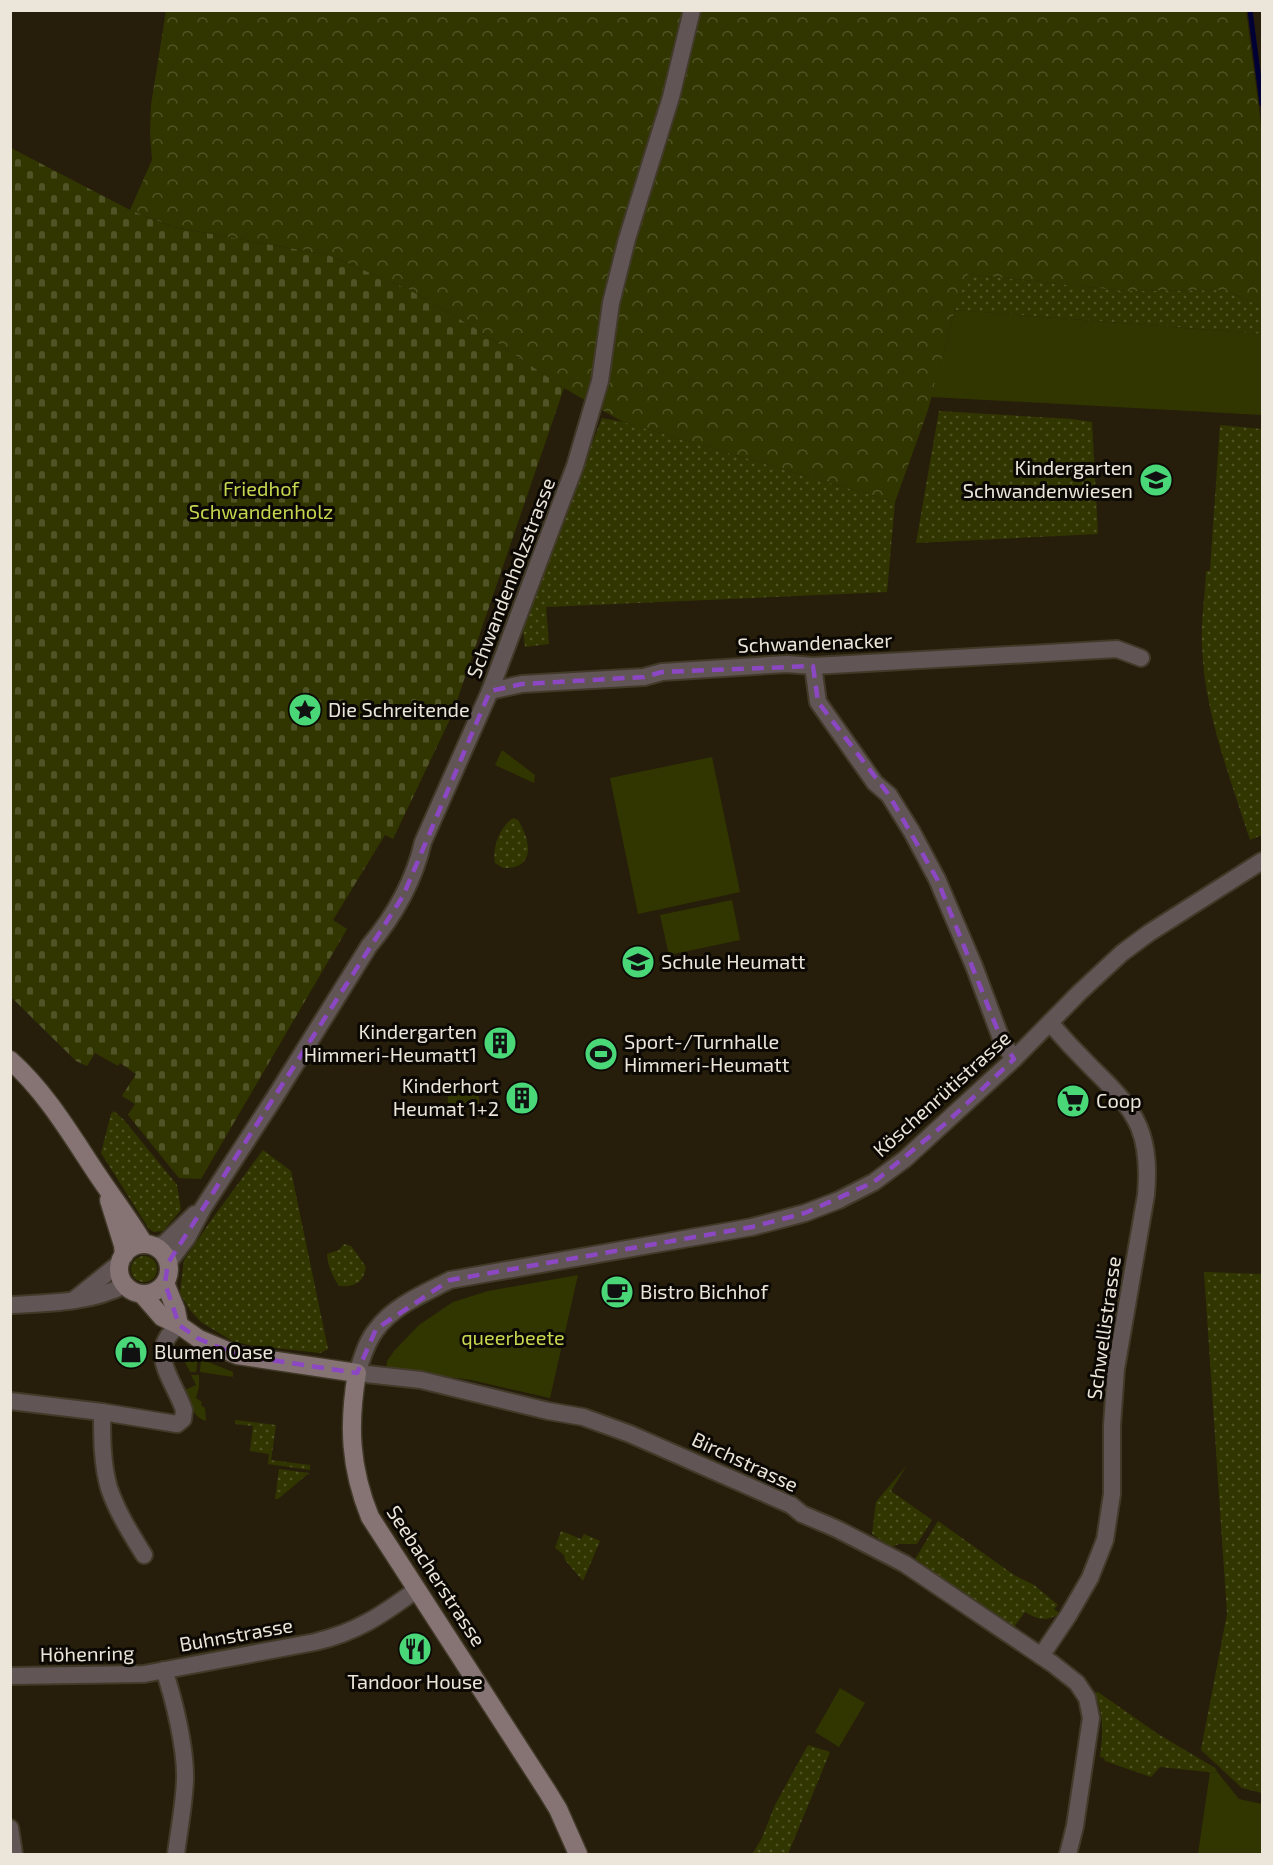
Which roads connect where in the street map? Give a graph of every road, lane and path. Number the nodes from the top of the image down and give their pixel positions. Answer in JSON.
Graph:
{"nodes":[{"id":1,"x":692,"y":10,"type":"edge"},
{"id":2,"x":1141,"y":658,"type":"dead end"},
{"id":3,"x":813,"y":666,"type":"junction"},
{"id":4,"x":490,"y":691,"type":"junction"},
{"id":5,"x":1263,"y":861,"type":"edge"},
{"id":6,"x":1050,"y":1023,"type":"junction"},
{"id":7,"x":1014,"y":1059,"type":"junction"},
{"id":8,"x":10,"y":1060,"type":"edge"},
{"id":9,"x":103,"y":1184,"type":"junction"},
{"id":10,"x":202,"y":1208,"type":"junction"},
{"id":11,"x":150,"y":1246,"type":"junction"},
{"id":12,"x":122,"y":1258,"type":"junction"},
{"id":13,"x":168,"y":1263,"type":"junction"},
{"id":14,"x":165,"y":1283,"type":"junction"},
{"id":15,"x":125,"y":1285,"type":"junction"},
{"id":16,"x":142,"y":1294,"type":"junction"},
{"id":17,"x":74,"y":1300,"type":"junction"},
{"id":18,"x":10,"y":1305,"type":"edge"},
{"id":19,"x":179,"y":1325,"type":"junction"},
{"id":20,"x":357,"y":1373,"type":"junction"},
{"id":21,"x":10,"y":1401,"type":"edge"},
{"id":22,"x":102,"y":1412,"type":"junction"},
{"id":23,"x":144,"y":1555,"type":"dead end"},
{"id":24,"x":416,"y":1590,"type":"junction"},
{"id":25,"x":1041,"y":1656,"type":"junction"},
{"id":26,"x":164,"y":1670,"type":"junction"},
{"id":27,"x":10,"y":1676,"type":"edge"},
{"id":28,"x":10,"y":1828,"type":"edge"},
{"id":29,"x":14,"y":1854,"type":"edge"},
{"id":30,"x":176,"y":1854,"type":"edge"},
{"id":31,"x":579,"y":1854,"type":"edge"},
{"id":32,"x":1068,"y":1854,"type":"edge"}],
"edges":[{"from":1,"to":4,"type":"street","name":"Schwandenholzstrasse"},
{"from":2,"to":3,"type":"street","name":"Schwandenacker"},
{"from":3,"to":4,"type":"street","name":"Schwandenacker"},
{"from":3,"to":7,"type":"street"},
{"from":4,"to":10,"type":"street","name":"Schwandenholzstrasse"},
{"from":5,"to":6,"type":"street","name":"Köschenrütistrasse"},
{"from":6,"to":7,"type":"street","name":"Köschenrütistrasse"},
{"from":6,"to":25,"type":"street","name":"Schwellistrasse"},
{"from":7,"to":20,"type":"street","name":"Köschenrütistrasse"},
{"from":8,"to":9,"type":"street"},
{"from":9,"to":11,"type":"street"},
{"from":9,"to":12,"type":"street"},
{"from":10,"to":11,"type":"street","name":"Schwandenholzstrasse"},
{"from":10,"to":13,"type":"street","name":"Schwandenholzstrasse"},
{"from":11,"to":12,"type":"street"},
{"from":11,"to":13,"type":"street"},
{"from":12,"to":15,"type":"street"},
{"from":12,"to":17,"type":"street"},
{"from":13,"to":14,"type":"street"},
{"from":14,"to":16,"type":"street"},
{"from":14,"to":19,"type":"street"},
{"from":15,"to":16,"type":"street"},
{"from":15,"to":17,"type":"street"},
{"from":16,"to":19,"type":"street"},
{"from":17,"to":18,"type":"street"},
{"from":19,"to":20,"type":"street"},
{"from":19,"to":22,"type":"street"},
{"from":20,"to":24,"type":"street","name":"Seebacherstrasse"},
{"from":20,"to":25,"type":"street","name":"Birchstrasse"},
{"from":21,"to":22,"type":"street"},
{"from":22,"to":23,"type":"street"},
{"from":24,"to":26,"type":"street","name":"Buhnstrasse"},
{"from":24,"to":31,"type":"street","name":"Seebacherstrasse"},
{"from":25,"to":32,"type":"street","name":"Birchstrasse"},
{"from":26,"to":27,"type":"street","name":"Höhenring"},
{"from":26,"to":30,"type":"street","name":"Buhnstrasse"},
{"from":28,"to":29,"type":"street"}]}
